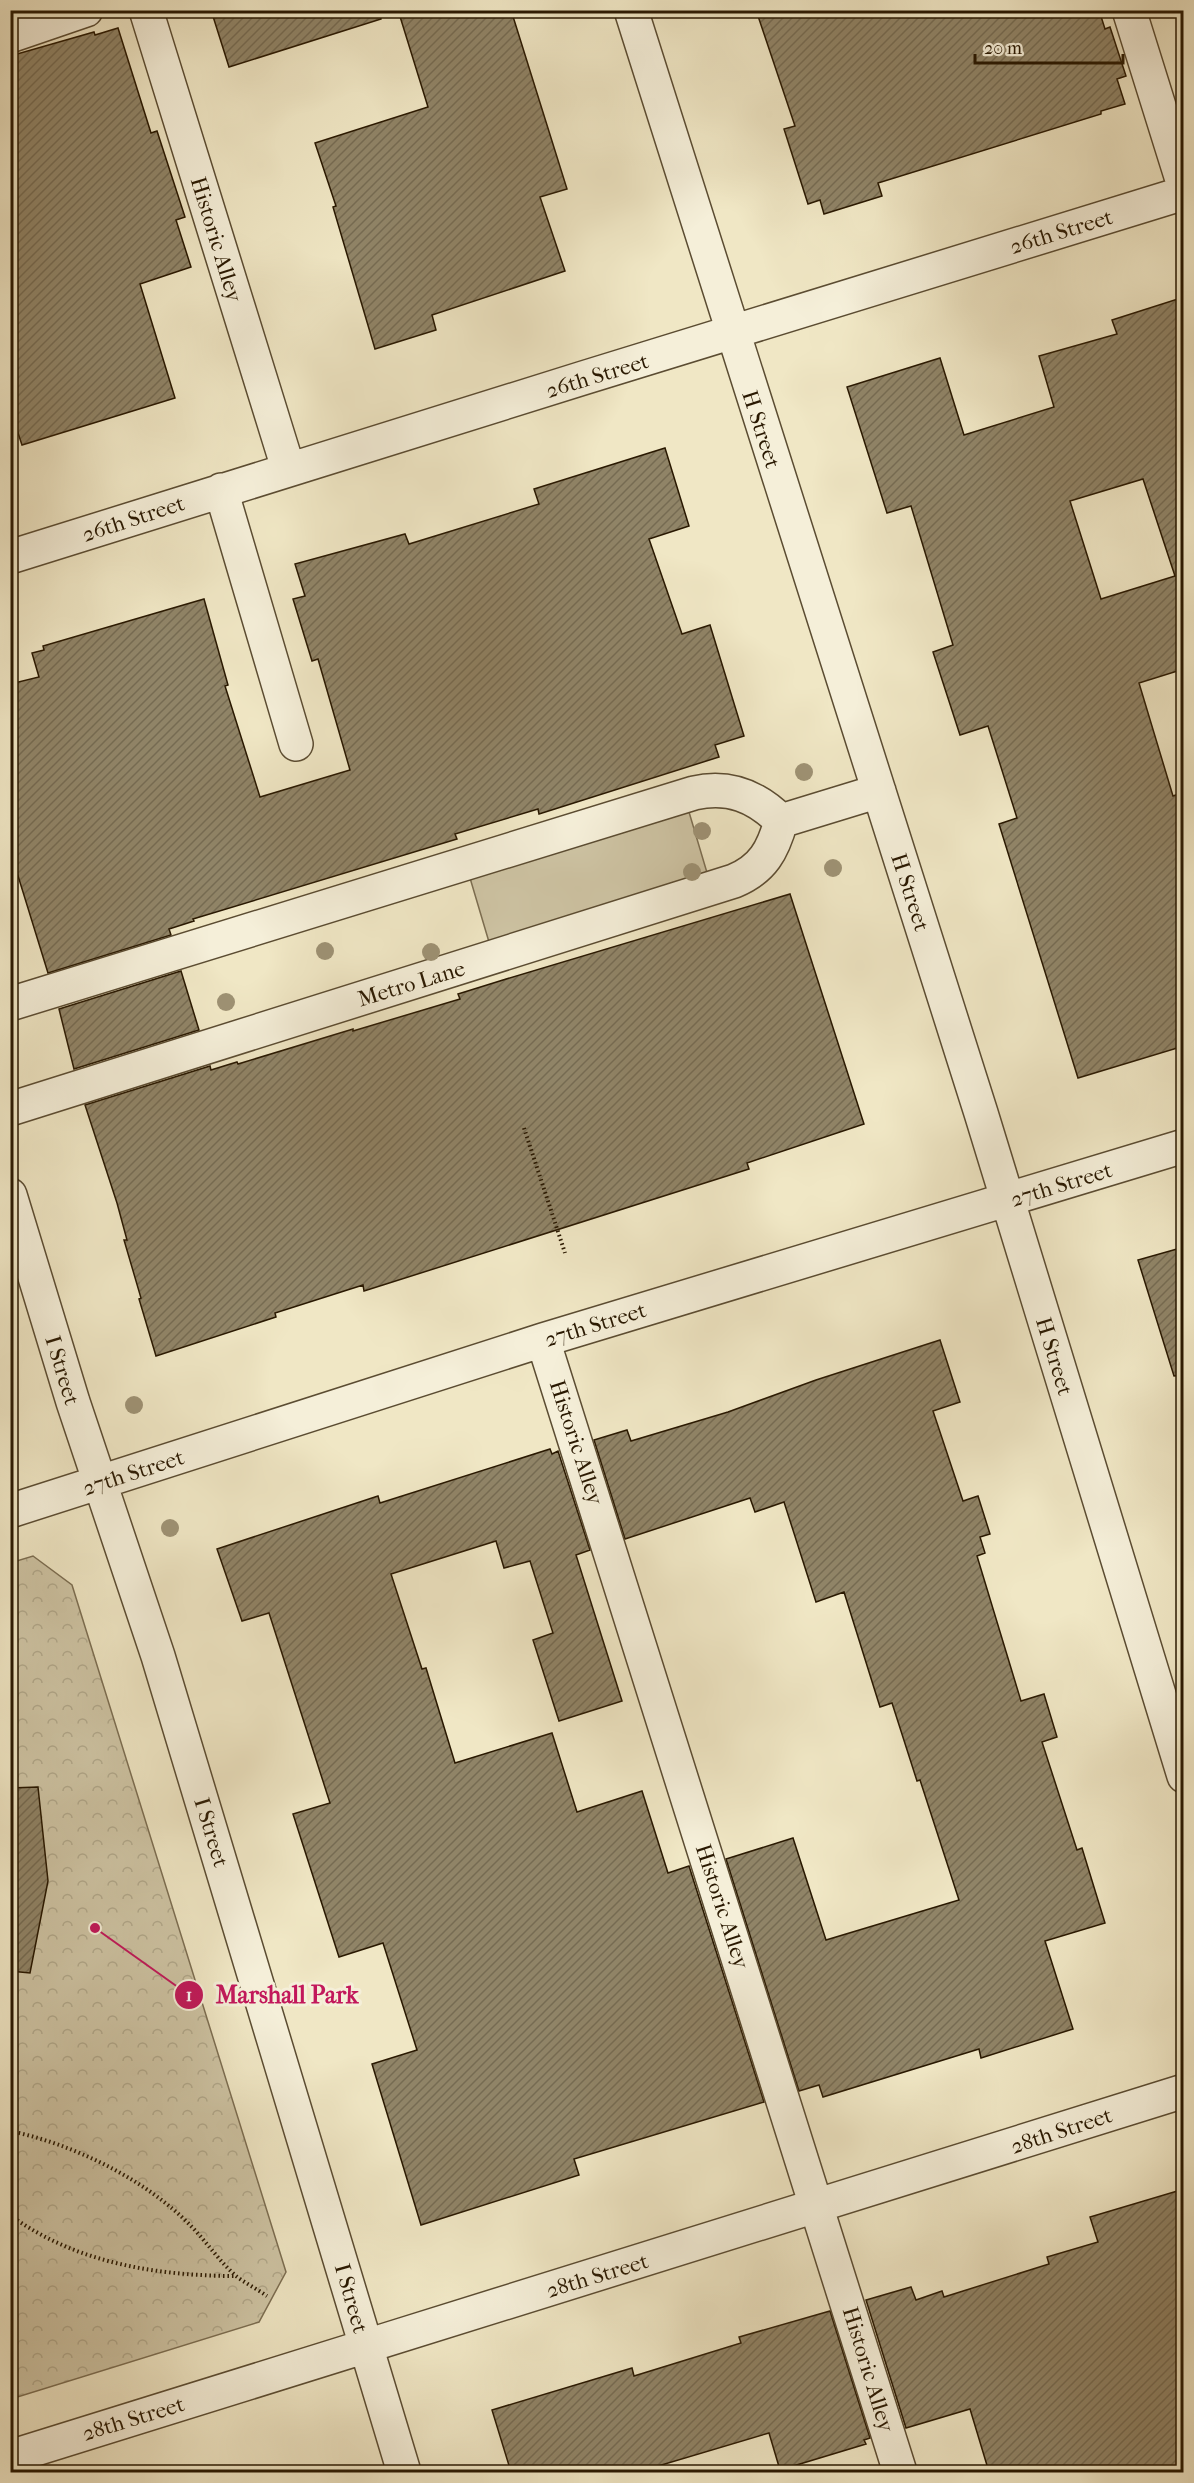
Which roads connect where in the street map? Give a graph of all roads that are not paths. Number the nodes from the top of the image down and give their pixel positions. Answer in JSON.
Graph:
{"nodes":[{"id":1,"x":86,"y":10,"type":"edge"},
{"id":2,"x":146,"y":10,"type":"edge"},
{"id":3,"x":631,"y":10,"type":"edge"},
{"id":4,"x":1129,"y":10,"type":"edge"},
{"id":5,"x":10,"y":36,"type":"edge"},
{"id":6,"x":1184,"y":186,"type":"edge"},
{"id":7,"x":1184,"y":193,"type":"edge"},
{"id":8,"x":732,"y":333,"type":"junction"},
{"id":9,"x":288,"y":468,"type":"junction"},
{"id":10,"x":221,"y":490,"type":"junction"},
{"id":11,"x":10,"y":557,"type":"edge"},
{"id":12,"x":296,"y":744,"type":"dead end"},
{"id":13,"x":879,"y":792,"type":"junction"},
{"id":14,"x":781,"y":821,"type":"junction"},
{"id":15,"x":10,"y":1004,"type":"edge"},
{"id":16,"x":10,"y":1109,"type":"edge"},
{"id":17,"x":1184,"y":1146,"type":"edge"},
{"id":18,"x":10,"y":1195,"type":"edge"},
{"id":19,"x":1006,"y":1200,"type":"junction"},
{"id":20,"x":543,"y":1340,"type":"junction"},
{"id":21,"x":99,"y":1483,"type":"junction"},
{"id":22,"x":10,"y":1511,"type":"edge"},
{"id":23,"x":1184,"y":1776,"type":"edge"},
{"id":24,"x":1184,"y":2091,"type":"edge"},
{"id":25,"x":819,"y":2208,"type":"junction"},
{"id":26,"x":365,"y":2344,"type":"junction"},
{"id":27,"x":10,"y":2457,"type":"edge"},
{"id":28,"x":404,"y":2472,"type":"edge"},
{"id":29,"x":900,"y":2472,"type":"edge"}],
"edges":[{"from":1,"to":5,"type":"street"},
{"from":2,"to":9,"type":"street","name":"Historic Alley"},
{"from":3,"to":8,"type":"street","name":"H Street"},
{"from":4,"to":6,"type":"street"},
{"from":7,"to":8,"type":"street","name":"26th Street"},
{"from":8,"to":9,"type":"street","name":"26th Street"},
{"from":8,"to":13,"type":"street","name":"H Street"},
{"from":9,"to":10,"type":"street","name":"26th Street"},
{"from":10,"to":11,"type":"street","name":"26th Street"},
{"from":10,"to":12,"type":"street"},
{"from":13,"to":14,"type":"street"},
{"from":13,"to":19,"type":"street","name":"H Street"},
{"from":14,"to":15,"type":"street"},
{"from":14,"to":16,"type":"street","name":"Metro Lane"},
{"from":17,"to":19,"type":"street","name":"27th Street"},
{"from":18,"to":21,"type":"street","name":"I Street"},
{"from":19,"to":20,"type":"street","name":"27th Street"},
{"from":19,"to":23,"type":"street","name":"H Street"},
{"from":20,"to":21,"type":"street","name":"27th Street"},
{"from":20,"to":25,"type":"street","name":"Historic Alley"},
{"from":21,"to":22,"type":"street","name":"27th Street"},
{"from":21,"to":26,"type":"street","name":"I Street"},
{"from":24,"to":25,"type":"street","name":"28th Street"},
{"from":25,"to":26,"type":"street","name":"28th Street"},
{"from":25,"to":29,"type":"street","name":"Historic Alley"},
{"from":26,"to":27,"type":"street","name":"28th Street"},
{"from":26,"to":28,"type":"street","name":"I Street"}]}
